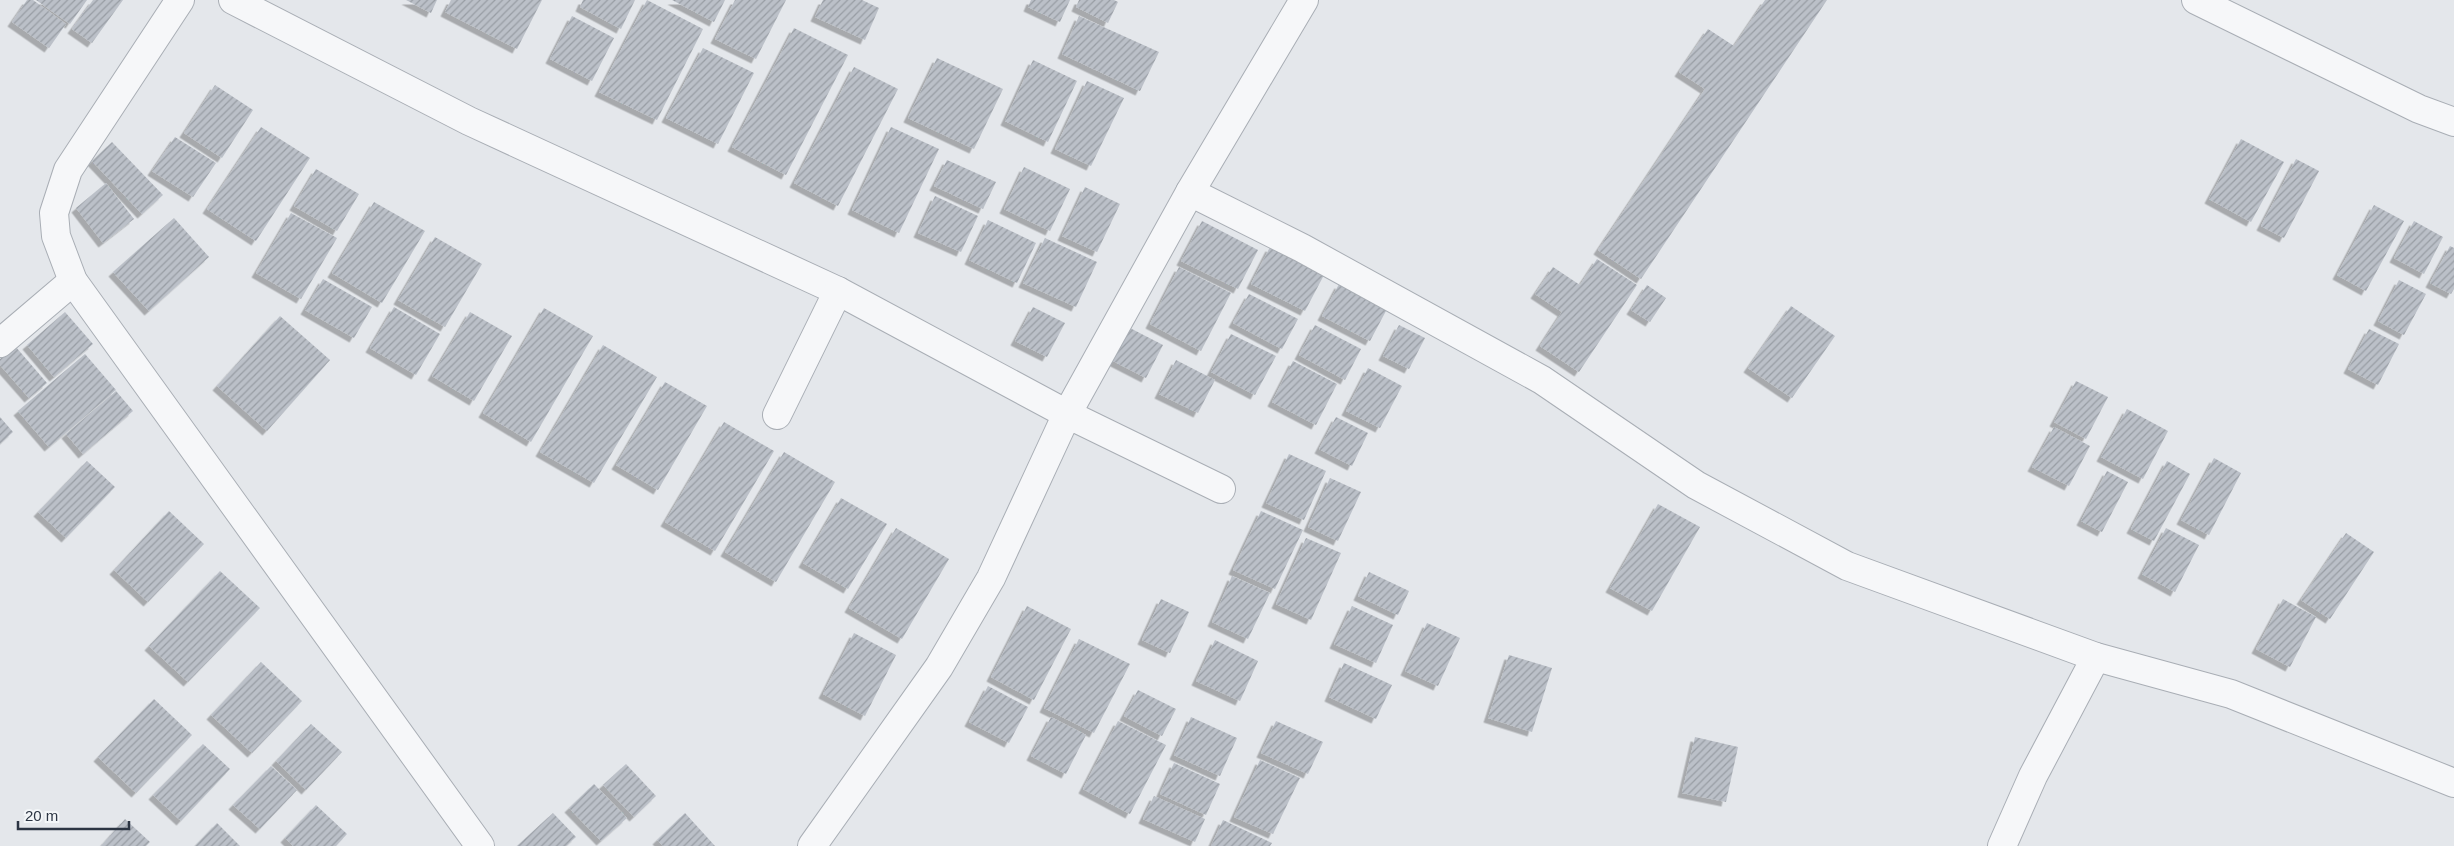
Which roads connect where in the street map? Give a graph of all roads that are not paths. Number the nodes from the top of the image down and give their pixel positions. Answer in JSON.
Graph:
{"nodes":[{"id":1,"x":180,"y":0,"type":"edge"},
{"id":2,"x":233,"y":0,"type":"edge"},
{"id":3,"x":1304,"y":0,"type":"edge"},
{"id":4,"x":2196,"y":0,"type":"edge"},
{"id":5,"x":2454,"y":122,"type":"edge"},
{"id":6,"x":1190,"y":192,"type":"junction"},
{"id":7,"x":73,"y":281,"type":"junction"},
{"id":8,"x":838,"y":291,"type":"junction"},
{"id":9,"x":0,"y":343,"type":"edge"},
{"id":10,"x":1068,"y":414,"type":"junction"},
{"id":11,"x":777,"y":415,"type":"dead end"},
{"id":12,"x":1222,"y":489,"type":"dead end"},
{"id":13,"x":2096,"y":657,"type":"junction"},
{"id":14,"x":2454,"y":783,"type":"edge"},
{"id":15,"x":480,"y":846,"type":"edge"},
{"id":16,"x":812,"y":846,"type":"edge"},
{"id":17,"x":2002,"y":846,"type":"edge"}],
"edges":[{"from":1,"to":7,"type":"street"},
{"from":2,"to":8,"type":"street"},
{"from":3,"to":6,"type":"street"},
{"from":4,"to":5,"type":"street"},
{"from":6,"to":10,"type":"street"},
{"from":6,"to":13,"type":"street"},
{"from":7,"to":9,"type":"street"},
{"from":7,"to":15,"type":"street"},
{"from":8,"to":10,"type":"street"},
{"from":8,"to":11,"type":"street"},
{"from":10,"to":12,"type":"street"},
{"from":10,"to":16,"type":"street"},
{"from":13,"to":14,"type":"street"},
{"from":13,"to":17,"type":"street"}]}
